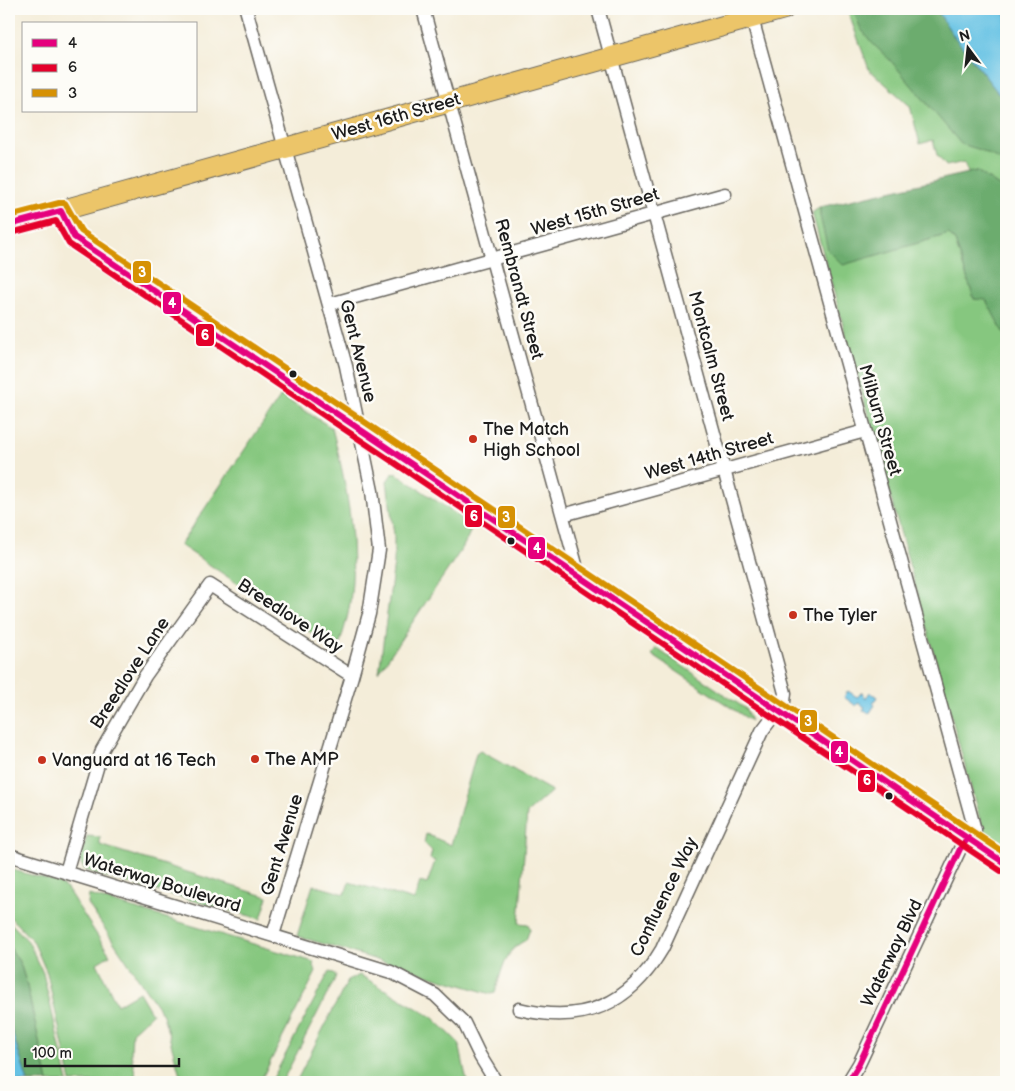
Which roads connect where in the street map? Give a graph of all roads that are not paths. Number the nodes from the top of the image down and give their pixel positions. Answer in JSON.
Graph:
{"nodes":[{"id":1,"x":246,"y":9,"type":"edge"},
{"id":2,"x":423,"y":9,"type":"edge"},
{"id":3,"x":598,"y":9,"type":"edge"},
{"id":4,"x":784,"y":9,"type":"edge"},
{"id":5,"x":751,"y":13,"type":"edge"},
{"id":6,"x":611,"y":56,"type":"junction"},
{"id":7,"x":449,"y":102,"type":"junction"},
{"id":8,"x":284,"y":149,"type":"junction"},
{"id":9,"x":725,"y":194,"type":"dead end"},
{"id":10,"x":61,"y":210,"type":"junction"},
{"id":11,"x":654,"y":213,"type":"junction"},
{"id":12,"x":9,"y":225,"type":"edge"},
{"id":13,"x":492,"y":258,"type":"junction"},
{"id":14,"x":330,"y":304,"type":"junction"},
{"id":15,"x":358,"y":428,"type":"junction"},
{"id":16,"x":865,"y":431,"type":"junction"},
{"id":17,"x":725,"y":470,"type":"junction"},
{"id":18,"x":563,"y":515,"type":"junction"},
{"id":19,"x":580,"y":578,"type":"junction"},
{"id":20,"x":210,"y":585,"type":"joint"},
{"id":21,"x":352,"y":676,"type":"junction"},
{"id":22,"x":778,"y":711,"type":"junction"},
{"id":23,"x":968,"y":838,"type":"junction"},
{"id":24,"x":9,"y":855,"type":"edge"},
{"id":25,"x":1006,"y":864,"type":"edge"},
{"id":26,"x":66,"y":872,"type":"junction"},
{"id":27,"x":273,"y":935,"type":"junction"},
{"id":28,"x":519,"y":1009,"type":"dead end"},
{"id":29,"x":496,"y":1082,"type":"edge"},
{"id":30,"x":848,"y":1082,"type":"edge"}],
"edges":[{"from":1,"to":8,"type":"street","name":"Gent Avenue"},
{"from":2,"to":7,"type":"street","name":"Rembrandt Street"},
{"from":3,"to":6,"type":"street","name":"Montcalm Street"},
{"from":4,"to":5,"type":"main road","name":"West 16th Street"},
{"from":5,"to":6,"type":"main road","name":"West 16th Street"},
{"from":5,"to":16,"type":"street","name":"Milburn Street"},
{"from":6,"to":7,"type":"main road","name":"West 16th Street"},
{"from":6,"to":11,"type":"street","name":"Montcalm Street"},
{"from":7,"to":8,"type":"main road","name":"West 16th Street"},
{"from":7,"to":13,"type":"street","name":"Rembrandt Street"},
{"from":8,"to":10,"type":"main road","name":"West 16th Street"},
{"from":8,"to":14,"type":"street","name":"Gent Avenue"},
{"from":9,"to":11,"type":"street","name":"West 15th Street"},
{"from":10,"to":12,"type":"main road","name":"West 16th Street"},
{"from":10,"to":15,"type":"main road"},
{"from":11,"to":13,"type":"street","name":"West 15th Street"},
{"from":11,"to":17,"type":"street","name":"Montcalm Street"},
{"from":13,"to":14,"type":"street","name":"West 15th Street"},
{"from":13,"to":18,"type":"street","name":"Rembrandt Street"},
{"from":14,"to":15,"type":"street","name":"Gent Avenue"},
{"from":15,"to":19,"type":"main road"},
{"from":15,"to":21,"type":"street","name":"Gent Avenue"},
{"from":16,"to":17,"type":"street","name":"West 14th Street"},
{"from":16,"to":23,"type":"street","name":"Milburn Street"},
{"from":17,"to":18,"type":"street","name":"West 14th Street"},
{"from":17,"to":22,"type":"street","name":"Montcalm Street"},
{"from":18,"to":19,"type":"street","name":"Rembrandt Street"},
{"from":19,"to":22,"type":"main road"},
{"from":20,"to":21,"type":"street","name":"Breedlove Way"},
{"from":20,"to":26,"type":"street","name":"Breedlove Lane"},
{"from":21,"to":27,"type":"street","name":"Gent Avenue"},
{"from":22,"to":23,"type":"main road"},
{"from":22,"to":28,"type":"street","name":"Confluence Way"},
{"from":23,"to":25,"type":"main road"},
{"from":23,"to":30,"type":"street","name":"Waterway Blvd"},
{"from":24,"to":26,"type":"street","name":"Waterway Boulevard"},
{"from":26,"to":27,"type":"street","name":"Waterway Boulevard"},
{"from":27,"to":29,"type":"street","name":"Waterway Boulevard"}]}
